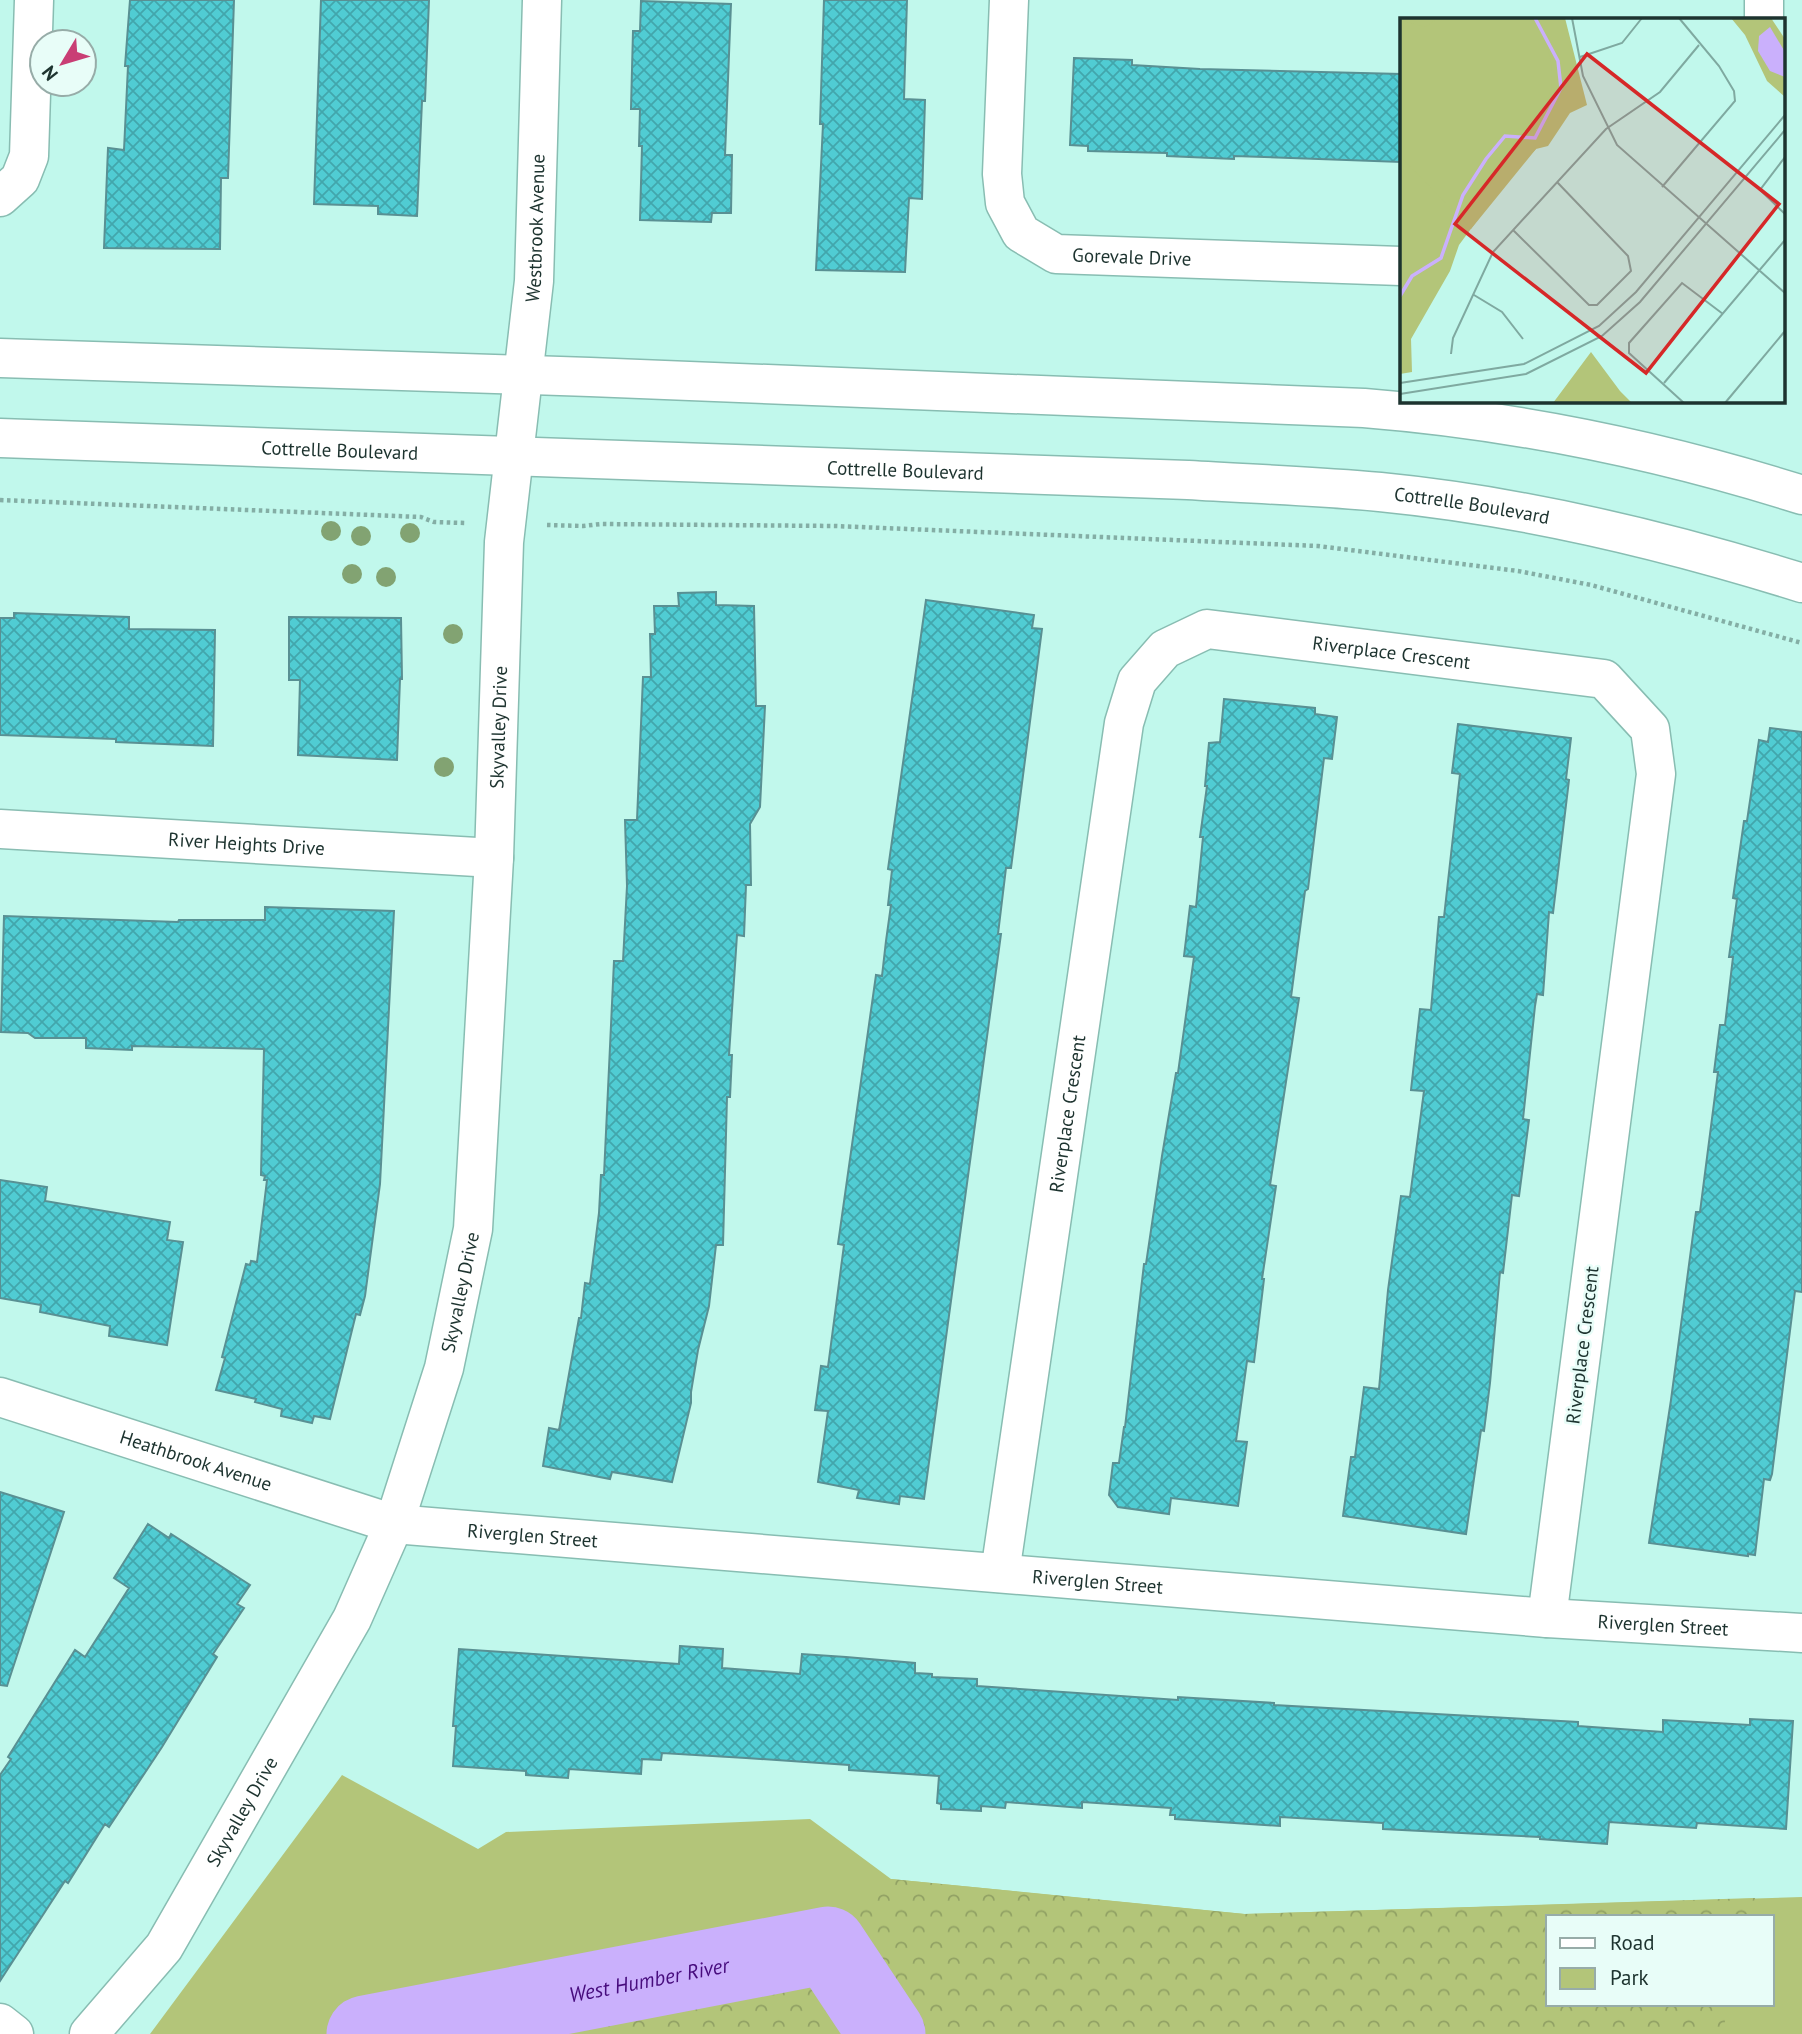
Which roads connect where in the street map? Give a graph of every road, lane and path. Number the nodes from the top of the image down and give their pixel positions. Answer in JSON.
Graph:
{"nodes":[{"id":1,"x":34,"y":0,"type":"edge"},
{"id":2,"x":542,"y":0,"type":"edge"},
{"id":3,"x":1009,"y":0,"type":"edge"},
{"id":4,"x":1765,"y":0,"type":"edge"},
{"id":5,"x":1764,"y":18,"type":"edge"},
{"id":6,"x":0,"y":197,"type":"edge"},
{"id":7,"x":1400,"y":266,"type":"edge"},
{"id":8,"x":0,"y":358,"type":"edge"},
{"id":9,"x":523,"y":376,"type":"junction"},
{"id":10,"x":0,"y":438,"type":"edge"},
{"id":11,"x":514,"y":457,"type":"junction"},
{"id":12,"x":1802,"y":495,"type":"edge"},
{"id":13,"x":0,"y":500,"type":"edge"},
{"id":14,"x":434,"y":522,"type":"dead end"},
{"id":15,"x":583,"y":526,"type":"dead end"},
{"id":16,"x":1802,"y":583,"type":"edge"},
{"id":17,"x":1802,"y":643,"type":"edge"},
{"id":18,"x":0,"y":830,"type":"edge"},
{"id":19,"x":494,"y":858,"type":"junction"},
{"id":20,"x":0,"y":1397,"type":"edge"},
{"id":21,"x":394,"y":1524,"type":"junction"},
{"id":22,"x":1000,"y":1573,"type":"junction"},
{"id":23,"x":1546,"y":1618,"type":"junction"},
{"id":24,"x":1802,"y":1633,"type":"edge"},
{"id":25,"x":0,"y":2023,"type":"edge"},
{"id":26,"x":14,"y":2034,"type":"edge"},
{"id":27,"x":89,"y":2034,"type":"edge"}],
"edges":[{"from":1,"to":6,"type":"street"},
{"from":2,"to":9,"type":"street","name":"Westbrook Avenue"},
{"from":3,"to":7,"type":"street","name":"Gorevale Drive"},
{"from":4,"to":5,"type":"street"},
{"from":8,"to":9,"type":"street"},
{"from":9,"to":11,"type":"street","name":"Westbrook Avenue"},
{"from":9,"to":12,"type":"street"},
{"from":10,"to":11,"type":"street","name":"Cottrelle Boulevard"},
{"from":11,"to":16,"type":"street","name":"Cottrelle Boulevard"},
{"from":11,"to":19,"type":"street","name":"Skyvalley Drive"},
{"from":13,"to":14,"type":"path"},
{"from":15,"to":17,"type":"path"},
{"from":18,"to":19,"type":"street","name":"River Heights Drive"},
{"from":19,"to":21,"type":"street","name":"Skyvalley Drive"},
{"from":20,"to":21,"type":"street","name":"Heathbrook Avenue"},
{"from":21,"to":22,"type":"street","name":"Riverglen Street"},
{"from":21,"to":27,"type":"street","name":"Skyvalley Drive"},
{"from":22,"to":23,"type":"street","name":"Riverglen Street"},
{"from":22,"to":23,"type":"street","name":"Riverplace Crescent"},
{"from":23,"to":24,"type":"street","name":"Riverglen Street"},
{"from":25,"to":26,"type":"street"}]}
